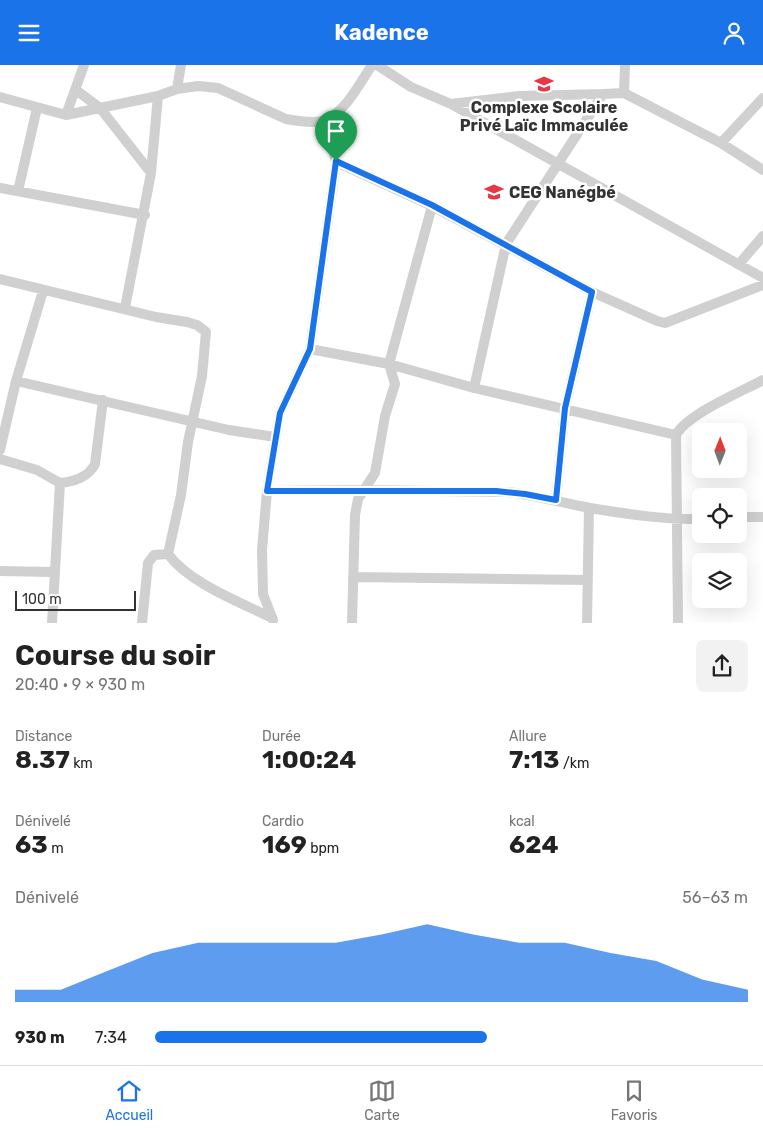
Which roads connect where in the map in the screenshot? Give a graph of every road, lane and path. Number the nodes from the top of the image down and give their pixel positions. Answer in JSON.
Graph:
{"nodes":[{"id":1,"x":84,"y":65,"type":"edge"},
{"id":2,"x":181,"y":65,"type":"edge"},
{"id":3,"x":372,"y":65,"type":"edge"},
{"id":4,"x":376,"y":65,"type":"edge"},
{"id":5,"x":625,"y":65,"type":"edge"},
{"id":6,"x":177,"y":89,"type":"junction"},
{"id":7,"x":76,"y":90,"type":"junction"},
{"id":8,"x":624,"y":93,"type":"junction"},
{"id":9,"x":603,"y":94,"type":"junction"},
{"id":10,"x":158,"y":96,"type":"junction"},
{"id":11,"x":0,"y":97,"type":"edge"},
{"id":12,"x":763,"y":98,"type":"edge"},
{"id":13,"x":451,"y":105,"type":"junction"},
{"id":14,"x":37,"y":108,"type":"junction"},
{"id":15,"x":100,"y":108,"type":"junction"},
{"id":16,"x":66,"y":115,"type":"junction"},
{"id":17,"x":325,"y":120,"type":"junction"},
{"id":18,"x":721,"y":143,"type":"junction"},
{"id":19,"x":336,"y":161,"type":"junction"},
{"id":20,"x":557,"y":164,"type":"junction"},
{"id":21,"x":763,"y":170,"type":"edge"},
{"id":22,"x":152,"y":173,"type":"junction"},
{"id":23,"x":0,"y":187,"type":"edge"},
{"id":24,"x":18,"y":191,"type":"junction"},
{"id":25,"x":432,"y":205,"type":"junction"},
{"id":26,"x":144,"y":215,"type":"junction"},
{"id":27,"x":763,"y":236,"type":"edge"},
{"id":28,"x":506,"y":244,"type":"junction"},
{"id":29,"x":739,"y":264,"type":"junction"},
{"id":30,"x":763,"y":278,"type":"edge"},
{"id":31,"x":0,"y":279,"type":"edge"},
{"id":32,"x":763,"y":285,"type":"edge"},
{"id":33,"x":43,"y":291,"type":"junction"},
{"id":34,"x":592,"y":292,"type":"junction"},
{"id":35,"x":125,"y":308,"type":"junction"},
{"id":36,"x":310,"y":349,"type":"junction"},
{"id":37,"x":389,"y":364,"type":"junction"},
{"id":38,"x":763,"y":380,"type":"edge"},
{"id":39,"x":16,"y":381,"type":"junction"},
{"id":40,"x":474,"y":388,"type":"junction"},
{"id":41,"x":103,"y":400,"type":"junction"},
{"id":42,"x":565,"y":408,"type":"junction"},
{"id":43,"x":193,"y":420,"type":"junction"},
{"id":44,"x":676,"y":435,"type":"junction"},
{"id":45,"x":276,"y":437,"type":"junction"},
{"id":46,"x":0,"y":450,"type":"edge"},
{"id":47,"x":0,"y":459,"type":"edge"},
{"id":48,"x":60,"y":483,"type":"junction"},
{"id":49,"x":364,"y":490,"type":"junction"},
{"id":50,"x":267,"y":491,"type":"junction"},
{"id":51,"x":556,"y":500,"type":"junction"},
{"id":52,"x":589,"y":508,"type":"junction"},
{"id":53,"x":747,"y":517,"type":"edge"},
{"id":54,"x":763,"y":517,"type":"edge"},
{"id":55,"x":678,"y":519,"type":"junction"},
{"id":56,"x":692,"y":519,"type":"edge"},
{"id":57,"x":168,"y":554,"type":"junction"},
{"id":58,"x":0,"y":571,"type":"edge"},
{"id":59,"x":53,"y":573,"type":"junction"},
{"id":60,"x":353,"y":577,"type":"junction"},
{"id":61,"x":588,"y":580,"type":"junction"},
{"id":62,"x":274,"y":621,"type":"edge"},
{"id":63,"x":52,"y":623,"type":"edge"},
{"id":64,"x":142,"y":623,"type":"edge"},
{"id":65,"x":352,"y":623,"type":"edge"},
{"id":66,"x":587,"y":623,"type":"edge"},
{"id":67,"x":678,"y":623,"type":"edge"}],
"edges":[{"from":1,"to":7,"type":"street"},
{"from":2,"to":6,"type":"street"},
{"from":3,"to":17,"type":"street"},
{"from":4,"to":13,"type":"street"},
{"from":5,"to":8,"type":"street"},
{"from":6,"to":10,"type":"street"},
{"from":6,"to":17,"type":"street"},
{"from":7,"to":15,"type":"street"},
{"from":7,"to":16,"type":"street"},
{"from":8,"to":9,"type":"street"},
{"from":8,"to":18,"type":"street"},
{"from":9,"to":13,"type":"street"},
{"from":9,"to":20,"type":"street"},
{"from":10,"to":15,"type":"street"},
{"from":10,"to":22,"type":"street"},
{"from":11,"to":14,"type":"street"},
{"from":12,"to":18,"type":"street"},
{"from":13,"to":20,"type":"street"},
{"from":14,"to":16,"type":"street"},
{"from":14,"to":24,"type":"street"},
{"from":15,"to":16,"type":"street"},
{"from":15,"to":22,"type":"street"},
{"from":17,"to":19,"type":"street"},
{"from":18,"to":21,"type":"street"},
{"from":19,"to":25,"type":"street"},
{"from":19,"to":36,"type":"street"},
{"from":20,"to":28,"type":"street"},
{"from":20,"to":29,"type":"street"},
{"from":22,"to":26,"type":"street"},
{"from":23,"to":24,"type":"street"},
{"from":24,"to":26,"type":"street"},
{"from":25,"to":28,"type":"street"},
{"from":25,"to":37,"type":"street"},
{"from":26,"to":35,"type":"street"},
{"from":27,"to":29,"type":"street"},
{"from":28,"to":34,"type":"street"},
{"from":28,"to":40,"type":"street"},
{"from":29,"to":30,"type":"street"},
{"from":31,"to":33,"type":"street"},
{"from":32,"to":34,"type":"street"},
{"from":33,"to":35,"type":"street"},
{"from":33,"to":39,"type":"street"},
{"from":34,"to":42,"type":"street"},
{"from":35,"to":43,"type":"street"},
{"from":36,"to":37,"type":"street"},
{"from":36,"to":45,"type":"street"},
{"from":37,"to":40,"type":"street"},
{"from":37,"to":49,"type":"street"},
{"from":38,"to":44,"type":"street"},
{"from":39,"to":41,"type":"street"},
{"from":39,"to":46,"type":"street"},
{"from":40,"to":42,"type":"street"},
{"from":41,"to":43,"type":"street"},
{"from":41,"to":48,"type":"street"},
{"from":42,"to":44,"type":"street"},
{"from":42,"to":51,"type":"street"},
{"from":43,"to":45,"type":"street"},
{"from":43,"to":57,"type":"street"},
{"from":44,"to":55,"type":"street"},
{"from":45,"to":50,"type":"street"},
{"from":47,"to":48,"type":"street"},
{"from":48,"to":59,"type":"street"},
{"from":49,"to":50,"type":"street"},
{"from":49,"to":51,"type":"street"},
{"from":49,"to":60,"type":"street"},
{"from":50,"to":62,"type":"street"},
{"from":51,"to":52,"type":"street"},
{"from":52,"to":55,"type":"street"},
{"from":52,"to":61,"type":"street"},
{"from":53,"to":54,"type":"street"},
{"from":55,"to":56,"type":"street"},
{"from":55,"to":67,"type":"street"},
{"from":57,"to":62,"type":"street"},
{"from":57,"to":64,"type":"street"},
{"from":58,"to":59,"type":"street"},
{"from":59,"to":63,"type":"street"},
{"from":60,"to":61,"type":"street"},
{"from":60,"to":65,"type":"street"},
{"from":61,"to":66,"type":"street"}]}
